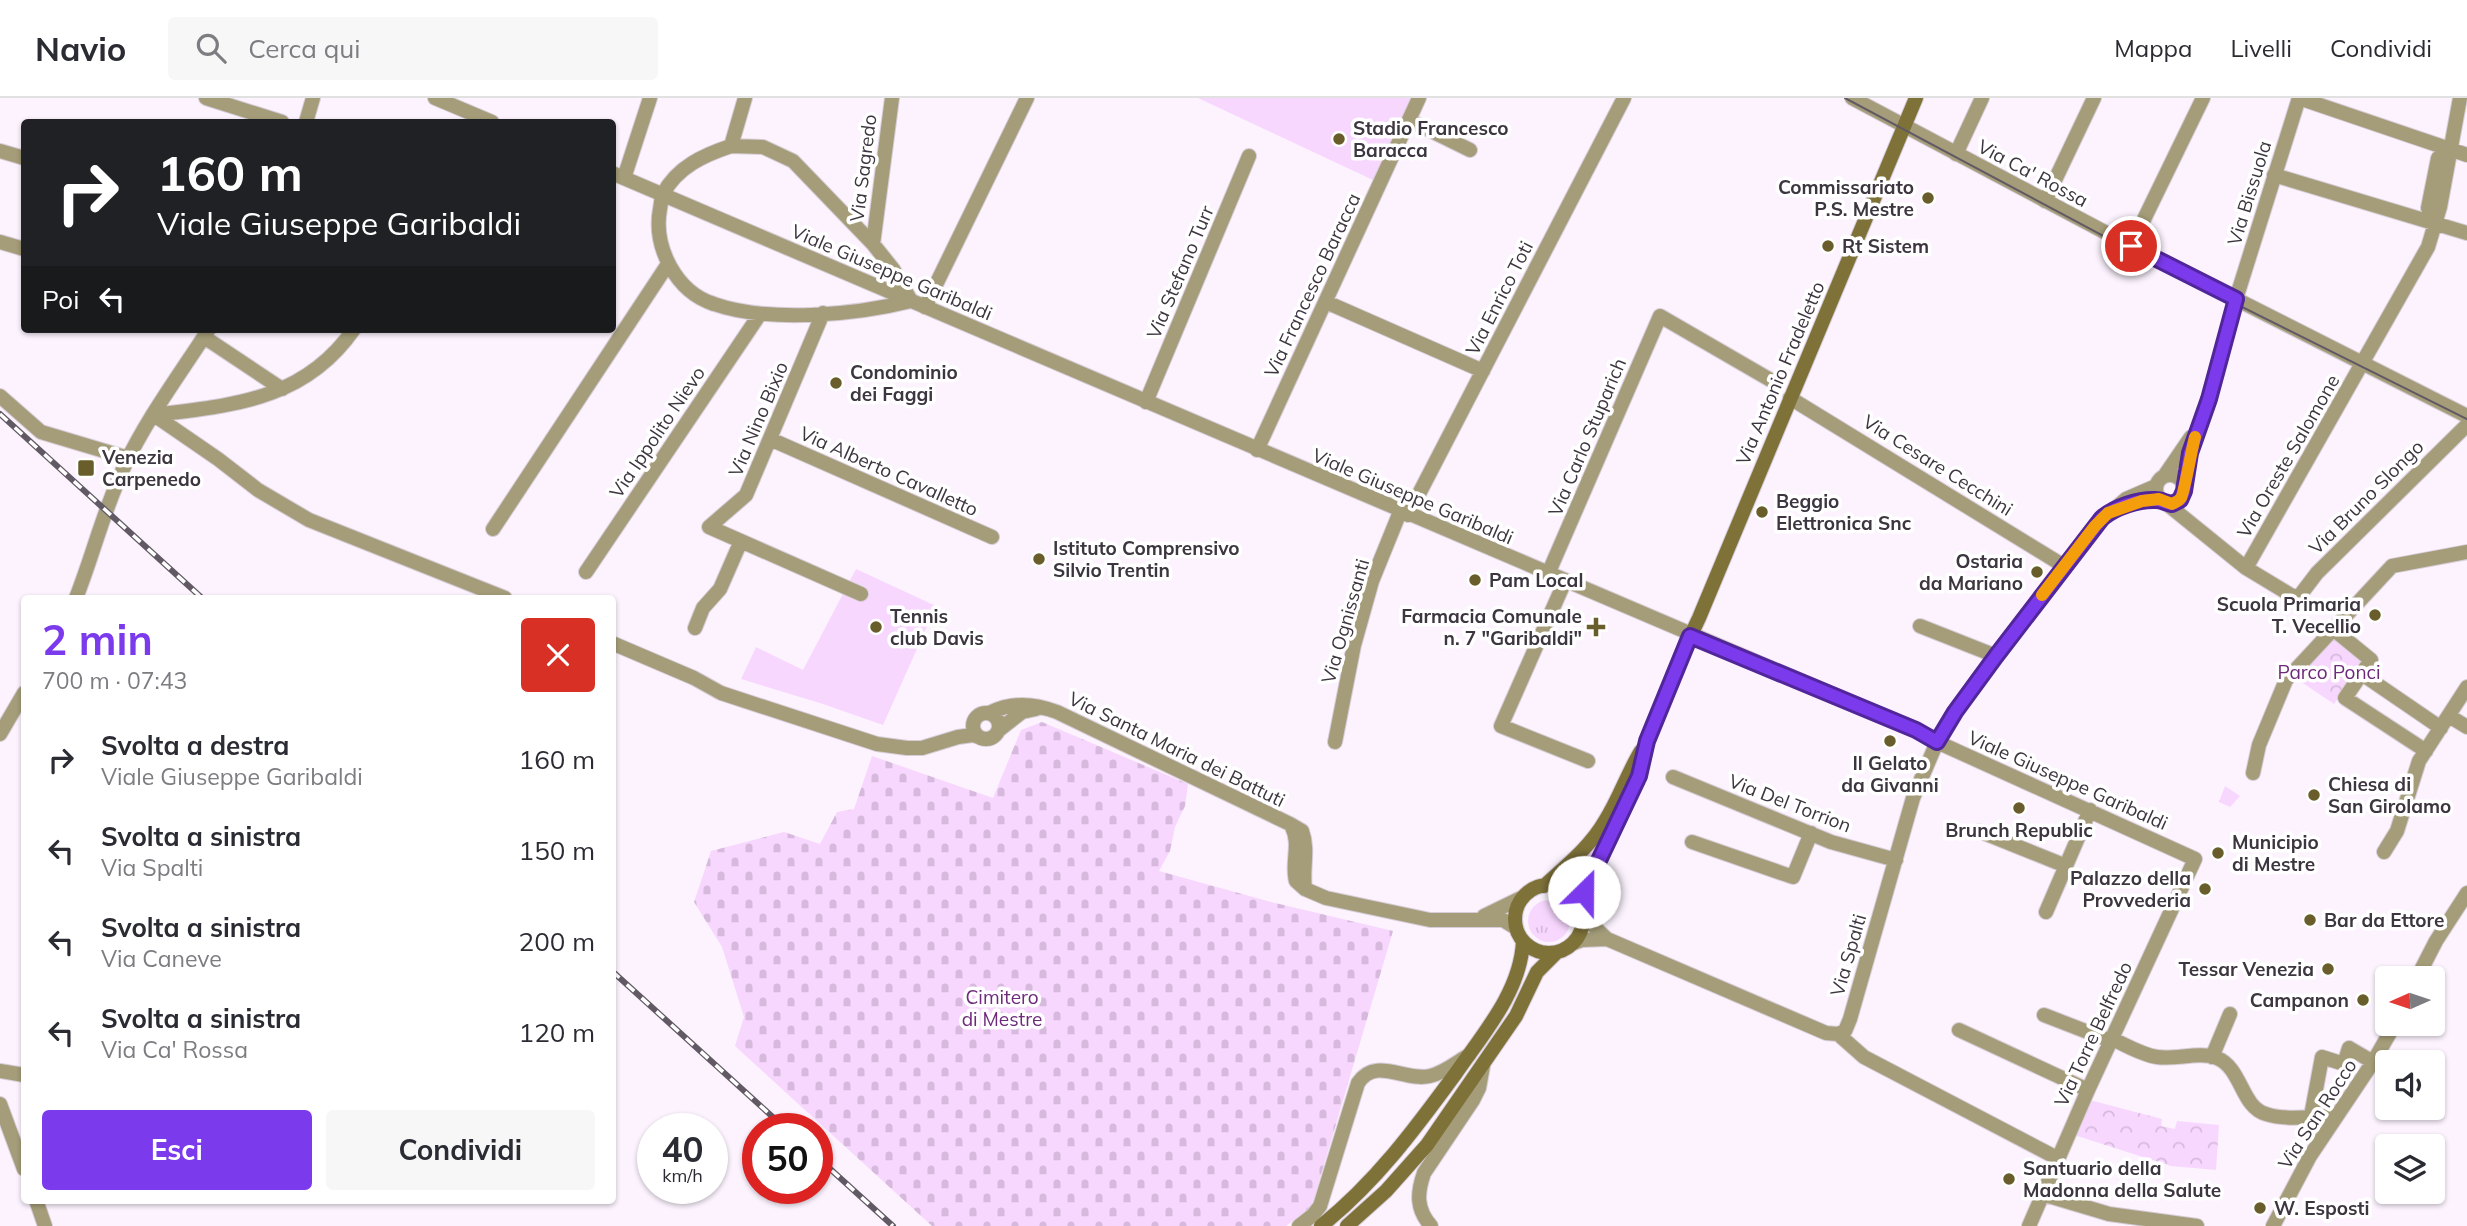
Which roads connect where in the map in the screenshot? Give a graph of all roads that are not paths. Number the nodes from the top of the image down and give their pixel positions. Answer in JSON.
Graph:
{"nodes":[{"id":1,"x":206,"y":98,"type":"edge"},
{"id":2,"x":313,"y":98,"type":"edge"},
{"id":3,"x":435,"y":98,"type":"edge"},
{"id":4,"x":650,"y":98,"type":"edge"},
{"id":5,"x":745,"y":98,"type":"edge"},
{"id":6,"x":892,"y":98,"type":"edge"},
{"id":7,"x":1027,"y":98,"type":"edge"},
{"id":8,"x":1419,"y":98,"type":"edge"},
{"id":9,"x":1624,"y":98,"type":"edge"},
{"id":10,"x":1852,"y":98,"type":"edge"},
{"id":11,"x":1916,"y":98,"type":"edge"},
{"id":12,"x":1982,"y":98,"type":"edge"},
{"id":13,"x":2094,"y":98,"type":"edge"},
{"id":14,"x":2203,"y":98,"type":"edge"},
{"id":15,"x":2299,"y":98,"type":"edge"},
{"id":16,"x":2460,"y":98,"type":"edge"},
{"id":17,"x":272,"y":119,"type":"edge"},
{"id":18,"x":307,"y":119,"type":"edge"},
{"id":19,"x":485,"y":119,"type":"edge"},
{"id":20,"x":1409,"y":120,"type":"junction"},
{"id":21,"x":1903,"y":125,"type":"junction"},
{"id":22,"x":732,"y":146,"type":"junction"},
{"id":23,"x":1470,"y":150,"type":"dead end"},
{"id":24,"x":2451,"y":150,"type":"junction"},
{"id":25,"x":0,"y":151,"type":"edge"},
{"id":26,"x":1956,"y":154,"type":"junction"},
{"id":27,"x":2467,"y":155,"type":"edge"},
{"id":28,"x":1249,"y":156,"type":"dead end"},
{"id":29,"x":21,"y":157,"type":"edge"},
{"id":30,"x":2274,"y":175,"type":"junction"},
{"id":31,"x":618,"y":176,"type":"edge"},
{"id":32,"x":662,"y":195,"type":"junction"},
{"id":33,"x":2045,"y":201,"type":"junction"},
{"id":34,"x":2436,"y":225,"type":"junction"},
{"id":35,"x":2467,"y":233,"type":"edge"},
{"id":36,"x":0,"y":242,"type":"edge"},
{"id":37,"x":873,"y":244,"type":"junction"},
{"id":38,"x":2131,"y":246,"type":"junction"},
{"id":39,"x":21,"y":248,"type":"edge"},
{"id":40,"x":668,"y":264,"type":"junction"},
{"id":41,"x":2236,"y":299,"type":"junction"},
{"id":42,"x":911,"y":301,"type":"junction"},
{"id":43,"x":1326,"y":302,"type":"junction"},
{"id":44,"x":925,"y":307,"type":"junction"},
{"id":45,"x":823,"y":313,"type":"junction"},
{"id":46,"x":760,"y":314,"type":"junction"},
{"id":47,"x":206,"y":333,"type":"edge"},
{"id":48,"x":351,"y":333,"type":"edge"},
{"id":49,"x":2363,"y":364,"type":"junction"},
{"id":50,"x":1483,"y":371,"type":"junction"},
{"id":51,"x":1774,"y":382,"type":"dead end"},
{"id":52,"x":282,"y":389,"type":"junction"},
{"id":53,"x":0,"y":396,"type":"edge"},
{"id":54,"x":1790,"y":398,"type":"junction"},
{"id":55,"x":1146,"y":402,"type":"junction"},
{"id":56,"x":154,"y":415,"type":"junction"},
{"id":57,"x":2467,"y":416,"type":"edge"},
{"id":58,"x":2467,"y":425,"type":"edge"},
{"id":59,"x":2197,"y":427,"type":"junction"},
{"id":60,"x":770,"y":439,"type":"junction"},
{"id":61,"x":1257,"y":450,"type":"junction"},
{"id":62,"x":128,"y":458,"type":"junction"},
{"id":63,"x":2184,"y":489,"type":"junction"},
{"id":64,"x":2162,"y":491,"type":"junction"},
{"id":65,"x":1404,"y":513,"type":"junction"},
{"id":66,"x":494,"y":529,"type":"dead end"},
{"id":67,"x":2205,"y":534,"type":"junction"},
{"id":68,"x":992,"y":537,"type":"dead end"},
{"id":69,"x":741,"y":541,"type":"junction"},
{"id":70,"x":2467,"y":552,"type":"edge"},
{"id":71,"x":2064,"y":566,"type":"junction"},
{"id":72,"x":2246,"y":568,"type":"junction"},
{"id":73,"x":586,"y":572,"type":"dead end"},
{"id":74,"x":1548,"y":574,"type":"junction"},
{"id":75,"x":1565,"y":581,"type":"junction"},
{"id":76,"x":861,"y":594,"type":"dead end"},
{"id":77,"x":77,"y":595,"type":"edge"},
{"id":78,"x":497,"y":595,"type":"edge"},
{"id":79,"x":1920,"y":626,"type":"dead end"},
{"id":80,"x":2336,"y":627,"type":"junction"},
{"id":81,"x":695,"y":628,"type":"dead end"},
{"id":82,"x":1690,"y":636,"type":"junction"},
{"id":83,"x":616,"y":645,"type":"edge"},
{"id":84,"x":1996,"y":656,"type":"junction"},
{"id":85,"x":2362,"y":674,"type":"junction"},
{"id":86,"x":2467,"y":687,"type":"edge"},
{"id":87,"x":21,"y":698,"type":"edge"},
{"id":88,"x":1048,"y":709,"type":"junction"},
{"id":89,"x":989,"y":713,"type":"junction"},
{"id":90,"x":974,"y":721,"type":"junction"},
{"id":91,"x":2445,"y":722,"type":"junction"},
{"id":92,"x":2467,"y":727,"type":"edge"},
{"id":93,"x":999,"y":730,"type":"junction"},
{"id":94,"x":0,"y":734,"type":"edge"},
{"id":95,"x":979,"y":737,"type":"junction"},
{"id":96,"x":950,"y":739,"type":"junction"},
{"id":97,"x":1647,"y":741,"type":"junction"},
{"id":98,"x":1335,"y":742,"type":"dead end"},
{"id":99,"x":1937,"y":742,"type":"junction"},
{"id":100,"x":2426,"y":751,"type":"junction"},
{"id":101,"x":1588,"y":761,"type":"dead end"},
{"id":102,"x":2253,"y":773,"type":"dead end"},
{"id":103,"x":1673,"y":777,"type":"dead end"},
{"id":104,"x":2090,"y":810,"type":"junction"},
{"id":105,"x":1979,"y":831,"type":"dead end"},
{"id":106,"x":1811,"y":833,"type":"junction"},
{"id":107,"x":1692,"y":842,"type":"dead end"},
{"id":108,"x":2384,"y":852,"type":"dead end"},
{"id":109,"x":2195,"y":859,"type":"joint"},
{"id":110,"x":1896,"y":860,"type":"junction"},
{"id":111,"x":2066,"y":866,"type":"junction"},
{"id":112,"x":1544,"y":886,"type":"junction"},
{"id":113,"x":2467,"y":893,"type":"edge"},
{"id":114,"x":1523,"y":897,"type":"junction"},
{"id":115,"x":1582,"y":910,"type":"junction"},
{"id":116,"x":2046,"y":912,"type":"dead end"},
{"id":117,"x":1479,"y":918,"type":"junction"},
{"id":118,"x":1520,"y":935,"type":"junction"},
{"id":119,"x":1607,"y":939,"type":"junction"},
{"id":120,"x":1574,"y":943,"type":"junction"},
{"id":121,"x":1556,"y":953,"type":"junction"},
{"id":122,"x":2423,"y":966,"type":"edge"},
{"id":123,"x":2230,"y":1014,"type":"dead end"},
{"id":124,"x":2044,"y":1015,"type":"dead end"},
{"id":125,"x":1959,"y":1030,"type":"dead end"},
{"id":126,"x":1838,"y":1034,"type":"junction"},
{"id":127,"x":2388,"y":1036,"type":"edge"},
{"id":128,"x":2111,"y":1040,"type":"junction"},
{"id":129,"x":1469,"y":1055,"type":"junction"},
{"id":130,"x":2212,"y":1057,"type":"junction"},
{"id":131,"x":2373,"y":1062,"type":"junction"},
{"id":132,"x":1483,"y":1066,"type":"junction"},
{"id":133,"x":0,"y":1071,"type":"edge"},
{"id":134,"x":21,"y":1074,"type":"edge"},
{"id":135,"x":2088,"y":1090,"type":"junction"},
{"id":136,"x":0,"y":1104,"type":"edge"},
{"id":137,"x":2311,"y":1116,"type":"junction"},
{"id":138,"x":2336,"y":1116,"type":"junction"},
{"id":139,"x":2057,"y":1158,"type":"junction"},
{"id":140,"x":21,"y":1161,"type":"edge"},
{"id":141,"x":2042,"y":1194,"type":"junction"},
{"id":142,"x":37,"y":1204,"type":"edge"},
{"id":143,"x":45,"y":1226,"type":"edge"},
{"id":144,"x":1298,"y":1226,"type":"edge"},
{"id":145,"x":1321,"y":1226,"type":"edge"},
{"id":146,"x":1347,"y":1226,"type":"edge"},
{"id":147,"x":1431,"y":1226,"type":"edge"},
{"id":148,"x":2029,"y":1226,"type":"edge"},
{"id":149,"x":2197,"y":1226,"type":"edge"},
{"id":150,"x":2273,"y":1226,"type":"edge"}],
"edges":[{"from":1,"to":17,"type":"street"},
{"from":2,"to":18,"type":"street"},
{"from":3,"to":19,"type":"street"},
{"from":4,"to":31,"type":"street"},
{"from":5,"to":22,"type":"street"},
{"from":6,"to":37,"type":"street","name":"Via Sagredo"},
{"from":7,"to":44,"type":"street"},
{"from":8,"to":20,"type":"street","name":"Via Francesco Baracca"},
{"from":9,"to":50,"type":"street","name":"Via Enrico Toti"},
{"from":10,"to":21,"type":"street","name":"Via Ca' Rossa"},
{"from":11,"to":21,"type":"main road","name":"Via Antonio Fradeletto"},
{"from":12,"to":26,"type":"street"},
{"from":13,"to":33,"type":"street"},
{"from":14,"to":38,"type":"street"},
{"from":15,"to":24,"type":"street"},
{"from":15,"to":30,"type":"street","name":"Via Bissuola"},
{"from":16,"to":24,"type":"street","name":"Via Oreste Salomone"},
{"from":20,"to":23,"type":"street"},
{"from":20,"to":43,"type":"street","name":"Via Francesco Baracca"},
{"from":21,"to":26,"type":"street","name":"Via Ca' Rossa"},
{"from":21,"to":54,"type":"main road","name":"Via Antonio Fradeletto"},
{"from":22,"to":32,"type":"street"},
{"from":22,"to":37,"type":"street"},
{"from":24,"to":27,"type":"street"},
{"from":24,"to":34,"type":"street","name":"Via Oreste Salomone"},
{"from":25,"to":29,"type":"street"},
{"from":26,"to":33,"type":"street","name":"Via Ca' Rossa"},
{"from":28,"to":55,"type":"street","name":"Via Stefano Turr"},
{"from":30,"to":34,"type":"street"},
{"from":30,"to":41,"type":"street","name":"Via Bissuola"},
{"from":31,"to":32,"type":"street","name":"Viale Giuseppe Garibaldi"},
{"from":32,"to":40,"type":"street"},
{"from":32,"to":42,"type":"street","name":"Viale Giuseppe Garibaldi"},
{"from":33,"to":38,"type":"street","name":"Via Ca' Rossa"},
{"from":34,"to":35,"type":"street"},
{"from":34,"to":49,"type":"street","name":"Via Oreste Salomone"},
{"from":36,"to":39,"type":"street"},
{"from":37,"to":42,"type":"street"},
{"from":38,"to":41,"type":"street","name":"Via Ca' Rossa"},
{"from":40,"to":46,"type":"street"},
{"from":40,"to":66,"type":"street"},
{"from":41,"to":49,"type":"street","name":"Via Ca' Rossa"},
{"from":41,"to":59,"type":"street","name":"Via Bissuola"},
{"from":42,"to":44,"type":"street","name":"Viale Giuseppe Garibaldi"},
{"from":42,"to":45,"type":"street"},
{"from":43,"to":50,"type":"street"},
{"from":43,"to":61,"type":"street","name":"Via Francesco Baracca"},
{"from":44,"to":55,"type":"street","name":"Viale Giuseppe Garibaldi"},
{"from":45,"to":46,"type":"street"},
{"from":45,"to":60,"type":"street","name":"Via Nino Bixio"},
{"from":46,"to":73,"type":"street","name":"Via Ippolito Nievo"},
{"from":47,"to":52,"type":"street"},
{"from":47,"to":56,"type":"street"},
{"from":48,"to":52,"type":"street"},
{"from":49,"to":57,"type":"street","name":"Via Ca' Rossa"},
{"from":49,"to":72,"type":"street","name":"Via Oreste Salomone"},
{"from":50,"to":65,"type":"street","name":"Via Enrico Toti"},
{"from":51,"to":74,"type":"street","name":"Via Carlo Stuparich"},
{"from":52,"to":56,"type":"street"},
{"from":53,"to":62,"type":"street"},
{"from":54,"to":71,"type":"street","name":"Via Cesare Cecchini"},
{"from":54,"to":82,"type":"main road","name":"Via Antonio Fradeletto"},
{"from":55,"to":61,"type":"street","name":"Viale Giuseppe Garibaldi"},
{"from":56,"to":62,"type":"street"},
{"from":56,"to":78,"type":"street"},
{"from":58,"to":72,"type":"street","name":"Via Bruno Slongo"},
{"from":59,"to":63,"type":"street"},
{"from":59,"to":64,"type":"street"},
{"from":60,"to":68,"type":"street","name":"Via Alberto Cavalletto"},
{"from":60,"to":69,"type":"street","name":"Via Nino Bixio"},
{"from":61,"to":65,"type":"street","name":"Viale Giuseppe Garibaldi"},
{"from":62,"to":77,"type":"street"},
{"from":63,"to":64,"type":"street"},
{"from":63,"to":64,"type":"street"},
{"from":63,"to":67,"type":"street"},
{"from":64,"to":67,"type":"street"},
{"from":64,"to":71,"type":"street","name":"Via Spalti"},
{"from":65,"to":74,"type":"street","name":"Viale Giuseppe Garibaldi"},
{"from":65,"to":98,"type":"street","name":"Via Ognissanti"},
{"from":67,"to":72,"type":"street"},
{"from":69,"to":76,"type":"street","name":"Via Nino Bixio"},
{"from":69,"to":81,"type":"street"},
{"from":70,"to":80,"type":"street"},
{"from":71,"to":84,"type":"street","name":"Via Spalti"},
{"from":74,"to":75,"type":"street","name":"Viale Giuseppe Garibaldi"},
{"from":75,"to":82,"type":"street","name":"Viale Giuseppe Garibaldi"},
{"from":75,"to":101,"type":"street"},
{"from":79,"to":84,"type":"street"},
{"from":80,"to":85,"type":"street"},
{"from":80,"to":102,"type":"street"},
{"from":82,"to":97,"type":"main road","name":"Via Antonio Fradeletto"},
{"from":82,"to":99,"type":"street","name":"Viale Giuseppe Garibaldi"},
{"from":83,"to":96,"type":"street"},
{"from":84,"to":99,"type":"street","name":"Via Spalti"},
{"from":85,"to":91,"type":"street"},
{"from":85,"to":100,"type":"street"},
{"from":86,"to":91,"type":"street"},
{"from":87,"to":94,"type":"street"},
{"from":88,"to":89,"type":"street","name":"Via Santa Maria dei Battuti"},
{"from":88,"to":93,"type":"street","name":"Via Santa Maria dei Battuti"},
{"from":88,"to":117,"type":"street","name":"Via Santa Maria dei Battuti"},
{"from":89,"to":90,"type":"street"},
{"from":89,"to":93,"type":"street"},
{"from":90,"to":95,"type":"street"},
{"from":90,"to":96,"type":"street"},
{"from":91,"to":92,"type":"street"},
{"from":91,"to":100,"type":"street"},
{"from":93,"to":95,"type":"street"},
{"from":95,"to":96,"type":"street"},
{"from":97,"to":112,"type":"main road"},
{"from":97,"to":115,"type":"main road"},
{"from":99,"to":104,"type":"street","name":"Viale Giuseppe Garibaldi"},
{"from":99,"to":110,"type":"street","name":"Via Spalti"},
{"from":100,"to":108,"type":"street"},
{"from":103,"to":106,"type":"street","name":"Via Del Torrion"},
{"from":104,"to":109,"type":"street","name":"Viale Giuseppe Garibaldi"},
{"from":104,"to":111,"type":"street"},
{"from":105,"to":111,"type":"street"},
{"from":106,"to":107,"type":"street"},
{"from":106,"to":110,"type":"street","name":"Via Del Torrion"},
{"from":109,"to":128,"type":"street","name":"Via Torre Belfredo"},
{"from":110,"to":126,"type":"street","name":"Via Spalti"},
{"from":111,"to":116,"type":"street"},
{"from":112,"to":114,"type":"main road"},
{"from":112,"to":115,"type":"main road"},
{"from":113,"to":122,"type":"street"},
{"from":114,"to":117,"type":"street"},
{"from":114,"to":118,"type":"main road"},
{"from":115,"to":119,"type":"street"},
{"from":115,"to":120,"type":"main road"},
{"from":117,"to":118,"type":"street"},
{"from":118,"to":121,"type":"main road"},
{"from":118,"to":129,"type":"main road"},
{"from":119,"to":120,"type":"street"},
{"from":119,"to":126,"type":"street"},
{"from":120,"to":121,"type":"main road"},
{"from":121,"to":132,"type":"main road"},
{"from":123,"to":130,"type":"street"},
{"from":124,"to":128,"type":"street"},
{"from":125,"to":135,"type":"street"},
{"from":126,"to":139,"type":"street"},
{"from":127,"to":131,"type":"street","name":"Via San Rocco"},
{"from":128,"to":130,"type":"street"},
{"from":128,"to":135,"type":"street","name":"Via Torre Belfredo"},
{"from":129,"to":144,"type":"street"},
{"from":129,"to":145,"type":"main road"},
{"from":130,"to":137,"type":"street"},
{"from":131,"to":137,"type":"street"},
{"from":131,"to":138,"type":"street","name":"Via San Rocco"},
{"from":132,"to":146,"type":"main road"},
{"from":132,"to":147,"type":"street"},
{"from":133,"to":134,"type":"street"},
{"from":135,"to":139,"type":"street","name":"Via Torre Belfredo"},
{"from":136,"to":140,"type":"street"},
{"from":137,"to":138,"type":"street"},
{"from":138,"to":150,"type":"street","name":"Via San Rocco"},
{"from":139,"to":141,"type":"street","name":"Via Torre Belfredo"},
{"from":141,"to":148,"type":"street","name":"Via Torre Belfredo"},
{"from":141,"to":149,"type":"street"},
{"from":142,"to":143,"type":"street"}]}
